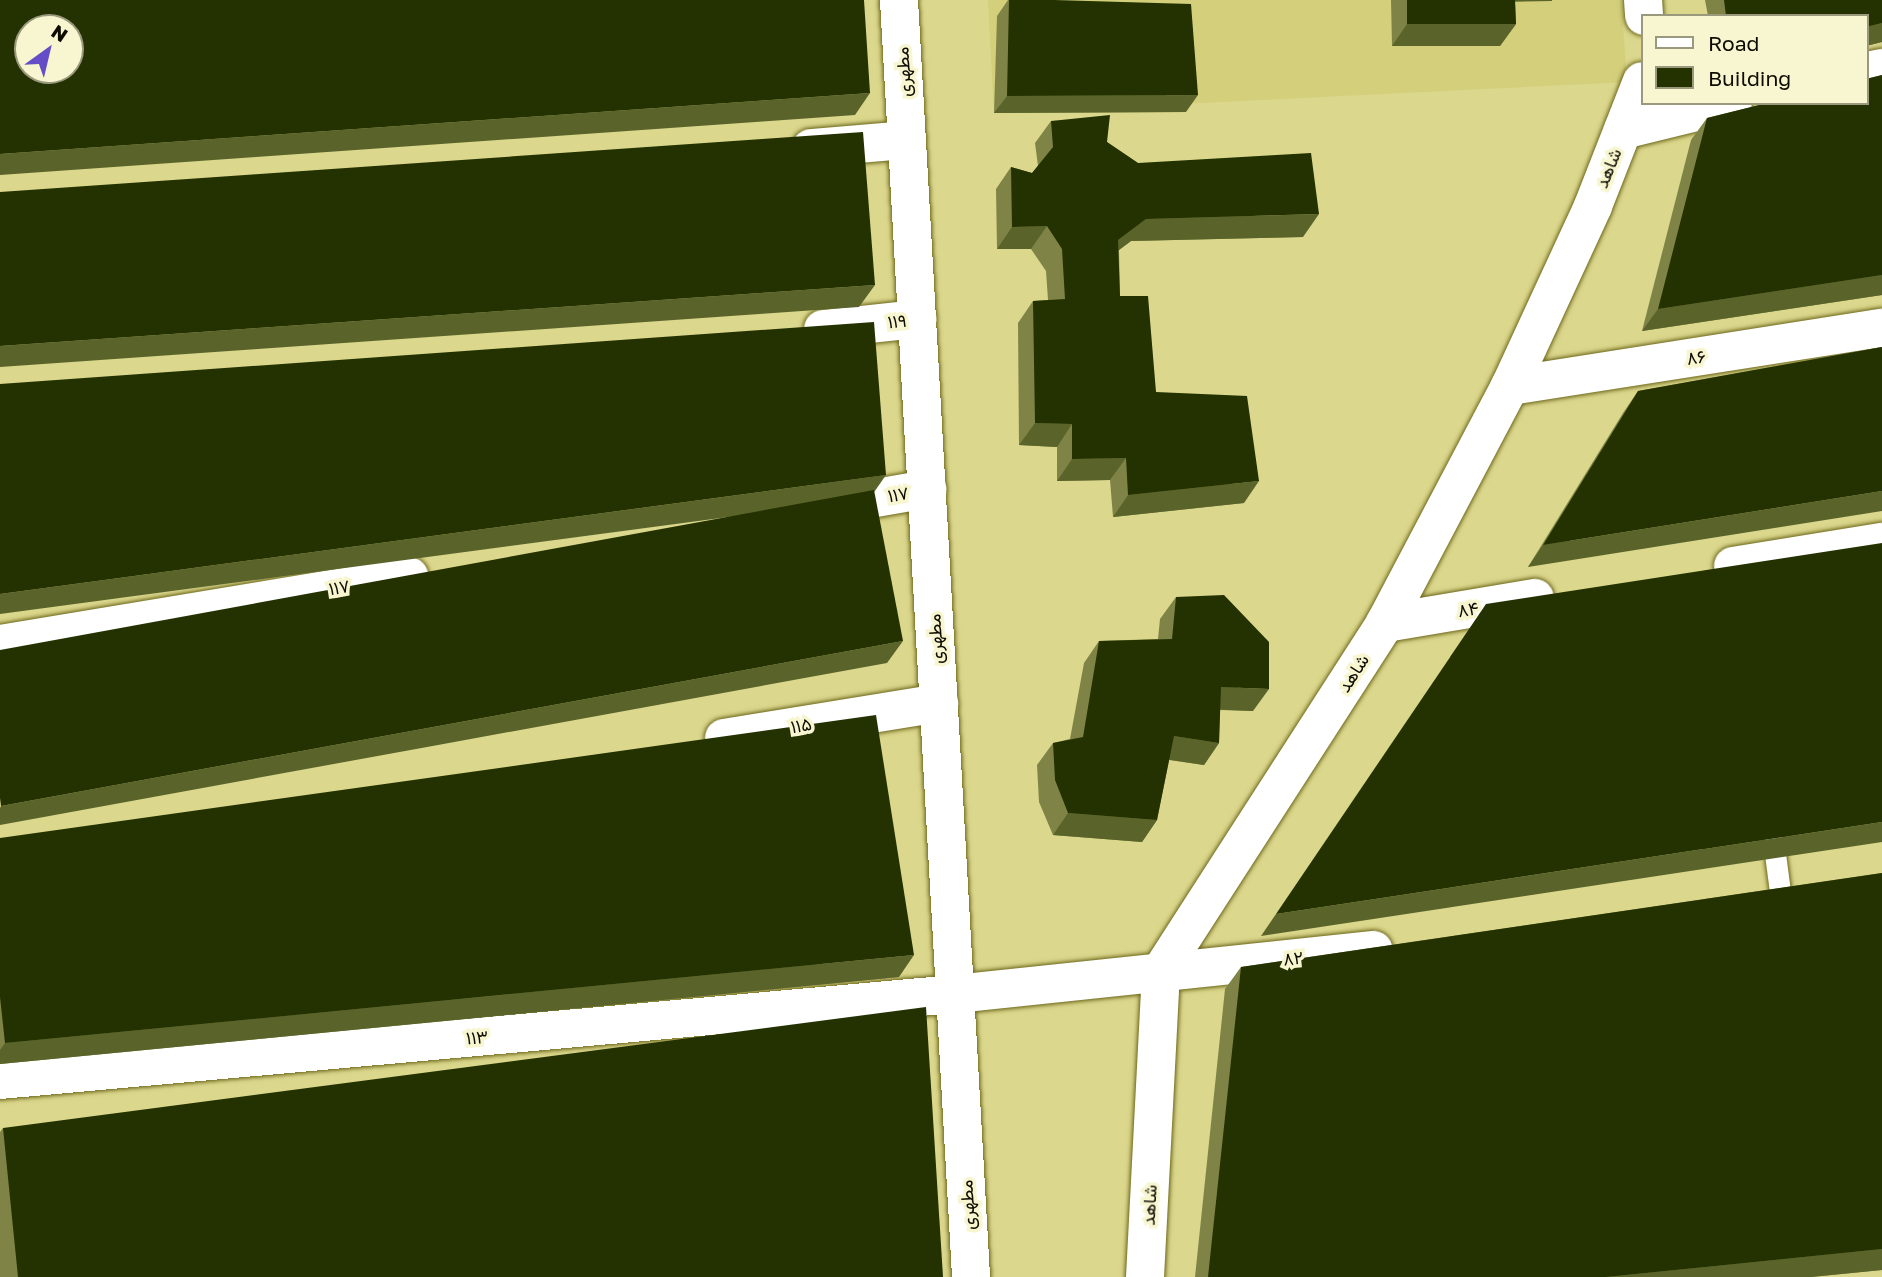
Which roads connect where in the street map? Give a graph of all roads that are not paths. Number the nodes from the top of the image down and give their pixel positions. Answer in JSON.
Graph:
{"nodes":[{"id":1,"x":899,"y":0,"type":"edge"},
{"id":2,"x":1640,"y":86,"type":"edge"},
{"id":3,"x":1725,"y":105,"type":"edge"},
{"id":4,"x":1623,"y":130,"type":"junction"},
{"id":5,"x":907,"y":140,"type":"junction"},
{"id":6,"x":769,"y":152,"type":"edge"},
{"id":7,"x":917,"y":318,"type":"junction"},
{"id":8,"x":1882,"y":328,"type":"edge"},
{"id":9,"x":792,"y":332,"type":"edge"},
{"id":10,"x":1510,"y":386,"type":"junction"},
{"id":11,"x":927,"y":489,"type":"junction"},
{"id":12,"x":790,"y":512,"type":"edge"},
{"id":13,"x":1882,"y":542,"type":"edge"},
{"id":14,"x":450,"y":569,"type":"edge"},
{"id":15,"x":1703,"y":571,"type":"edge"},
{"id":16,"x":1564,"y":593,"type":"edge"},
{"id":17,"x":1385,"y":622,"type":"junction"},
{"id":18,"x":0,"y":644,"type":"edge"},
{"id":19,"x":939,"y":702,"type":"junction"},
{"id":20,"x":690,"y":744,"type":"edge"},
{"id":21,"x":1770,"y":811,"type":"edge"},
{"id":22,"x":1818,"y":886,"type":"edge"},
{"id":23,"x":1780,"y":892,"type":"junction"},
{"id":24,"x":1741,"y":898,"type":"edge"},
{"id":25,"x":1416,"y":946,"type":"edge"},
{"id":26,"x":1161,"y":971,"type":"junction"},
{"id":27,"x":955,"y":994,"type":"junction"},
{"id":28,"x":0,"y":1080,"type":"edge"},
{"id":29,"x":971,"y":1277,"type":"edge"},
{"id":30,"x":1145,"y":1277,"type":"edge"}],
"edges":[{"from":1,"to":5,"type":"street","name":"مطهری"},
{"from":2,"to":4,"type":"street","name":"شاهد"},
{"from":3,"to":4,"type":"street"},
{"from":4,"to":10,"type":"street","name":"شاهد"},
{"from":5,"to":6,"type":"street"},
{"from":5,"to":7,"type":"street","name":"مطهری"},
{"from":7,"to":9,"type":"street","name":"۱۱۹"},
{"from":7,"to":11,"type":"street","name":"مطهری"},
{"from":8,"to":10,"type":"street","name":"۸۶"},
{"from":10,"to":17,"type":"street","name":"شاهد"},
{"from":11,"to":12,"type":"street","name":"۱۱۷"},
{"from":11,"to":19,"type":"street","name":"مطهری"},
{"from":13,"to":15,"type":"street"},
{"from":14,"to":18,"type":"street","name":"۱۱۷"},
{"from":16,"to":17,"type":"street","name":"۸۴"},
{"from":17,"to":26,"type":"street","name":"شاهد"},
{"from":19,"to":20,"type":"street","name":"۱۱۵"},
{"from":19,"to":27,"type":"street","name":"مطهری"},
{"from":21,"to":23,"type":"lane"},
{"from":22,"to":23,"type":"street"},
{"from":23,"to":24,"type":"street"},
{"from":25,"to":26,"type":"street","name":"۸۲"},
{"from":26,"to":27,"type":"street","name":"۸۲"},
{"from":26,"to":30,"type":"street","name":"شاهد"},
{"from":27,"to":28,"type":"street","name":"۱۱۳"},
{"from":27,"to":29,"type":"street","name":"مطهری"}]}
